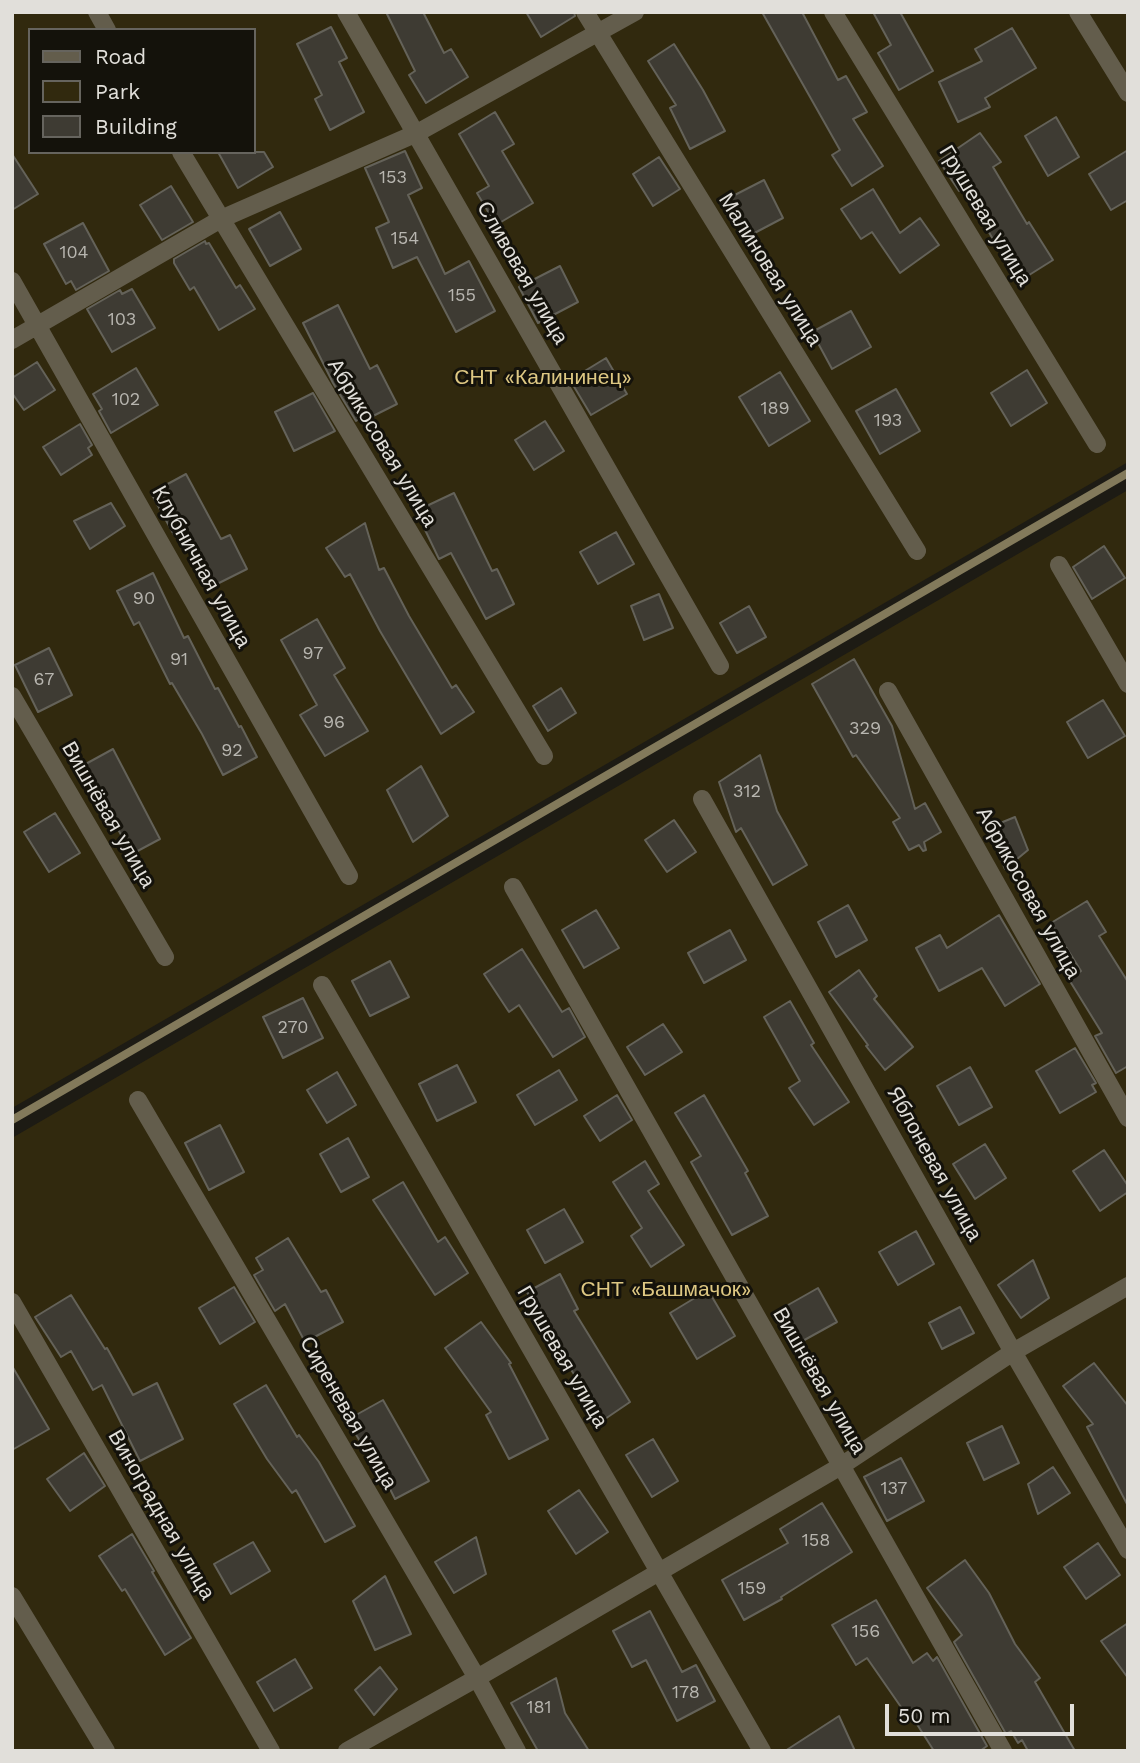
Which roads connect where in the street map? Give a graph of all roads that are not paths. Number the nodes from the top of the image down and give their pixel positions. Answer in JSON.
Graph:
{"nodes":[{"id":1,"x":97,"y":12,"type":"edge"},
{"id":2,"x":346,"y":12,"type":"edge"},
{"id":3,"x":585,"y":12,"type":"edge"},
{"id":4,"x":635,"y":12,"type":"edge"},
{"id":5,"x":834,"y":12,"type":"edge"},
{"id":6,"x":1078,"y":12,"type":"edge"},
{"id":7,"x":106,"y":28,"type":"edge"},
{"id":8,"x":598,"y":34,"type":"junction"},
{"id":9,"x":1128,"y":93,"type":"edge"},
{"id":10,"x":417,"y":133,"type":"junction"},
{"id":11,"x":182,"y":154,"type":"edge"},
{"id":12,"x":221,"y":219,"type":"junction"},
{"id":13,"x":12,"y":281,"type":"edge"},
{"id":14,"x":38,"y":324,"type":"junction"},
{"id":15,"x":12,"y":340,"type":"edge"},
{"id":16,"x":1097,"y":444,"type":"dead end"},
{"id":17,"x":917,"y":551,"type":"dead end"},
{"id":18,"x":1059,"y":565,"type":"dead end"},
{"id":19,"x":720,"y":666,"type":"dead end"},
{"id":20,"x":1128,"y":684,"type":"edge"},
{"id":21,"x":888,"y":691,"type":"dead end"},
{"id":22,"x":12,"y":696,"type":"edge"},
{"id":23,"x":544,"y":756,"type":"dead end"},
{"id":24,"x":702,"y":799,"type":"dead end"},
{"id":25,"x":349,"y":876,"type":"dead end"},
{"id":26,"x":513,"y":887,"type":"dead end"},
{"id":27,"x":165,"y":957,"type":"dead end"},
{"id":28,"x":322,"y":985,"type":"dead end"},
{"id":29,"x":138,"y":1100,"type":"dead end"},
{"id":30,"x":1128,"y":1118,"type":"edge"},
{"id":31,"x":1128,"y":1286,"type":"edge"},
{"id":32,"x":12,"y":1302,"type":"edge"},
{"id":33,"x":1013,"y":1352,"type":"junction"},
{"id":34,"x":841,"y":1466,"type":"junction"},
{"id":35,"x":1128,"y":1550,"type":"edge"},
{"id":36,"x":659,"y":1572,"type":"junction"},
{"id":37,"x":12,"y":1596,"type":"edge"},
{"id":38,"x":477,"y":1678,"type":"junction"},
{"id":39,"x":106,"y":1751,"type":"edge"},
{"id":40,"x":271,"y":1751,"type":"edge"},
{"id":41,"x":347,"y":1751,"type":"edge"},
{"id":42,"x":517,"y":1751,"type":"edge"},
{"id":43,"x":762,"y":1751,"type":"edge"},
{"id":44,"x":1003,"y":1751,"type":"edge"}],
"edges":[{"from":1,"to":7,"type":"street"},
{"from":2,"to":10,"type":"street","name":"Сливовая улица"},
{"from":3,"to":8,"type":"street","name":"Малиновая улица"},
{"from":4,"to":8,"type":"street"},
{"from":5,"to":16,"type":"street","name":"Грушевая улица"},
{"from":6,"to":9,"type":"street"},
{"from":8,"to":10,"type":"street"},
{"from":8,"to":17,"type":"street","name":"Малиновая улица"},
{"from":10,"to":12,"type":"street"},
{"from":10,"to":19,"type":"street","name":"Сливовая улица"},
{"from":11,"to":12,"type":"street","name":"Абрикосовая улица"},
{"from":12,"to":14,"type":"street"},
{"from":12,"to":23,"type":"street","name":"Абрикосовая улица"},
{"from":13,"to":14,"type":"street","name":"Клубничная улица"},
{"from":14,"to":15,"type":"street"},
{"from":14,"to":25,"type":"street","name":"Клубничная улица"},
{"from":18,"to":20,"type":"street"},
{"from":21,"to":30,"type":"street","name":"Абрикосовая улица"},
{"from":22,"to":27,"type":"street","name":"Вишнёвая улица"},
{"from":24,"to":33,"type":"street","name":"Яблоневая улица"},
{"from":26,"to":34,"type":"street","name":"Вишнёвая улица"},
{"from":28,"to":36,"type":"street","name":"Грушевая улица"},
{"from":29,"to":38,"type":"street","name":"Сиреневая улица"},
{"from":31,"to":33,"type":"street"},
{"from":32,"to":40,"type":"street","name":"Виноградная улица"},
{"from":33,"to":34,"type":"street"},
{"from":33,"to":35,"type":"street","name":"Яблоневая улица"},
{"from":34,"to":36,"type":"street"},
{"from":34,"to":44,"type":"street","name":"Вишнёвая улица"},
{"from":36,"to":38,"type":"street"},
{"from":36,"to":43,"type":"street","name":"Грушевая улица"},
{"from":37,"to":39,"type":"street"},
{"from":38,"to":41,"type":"street"},
{"from":38,"to":42,"type":"street","name":"Сиреневая улица"}]}
